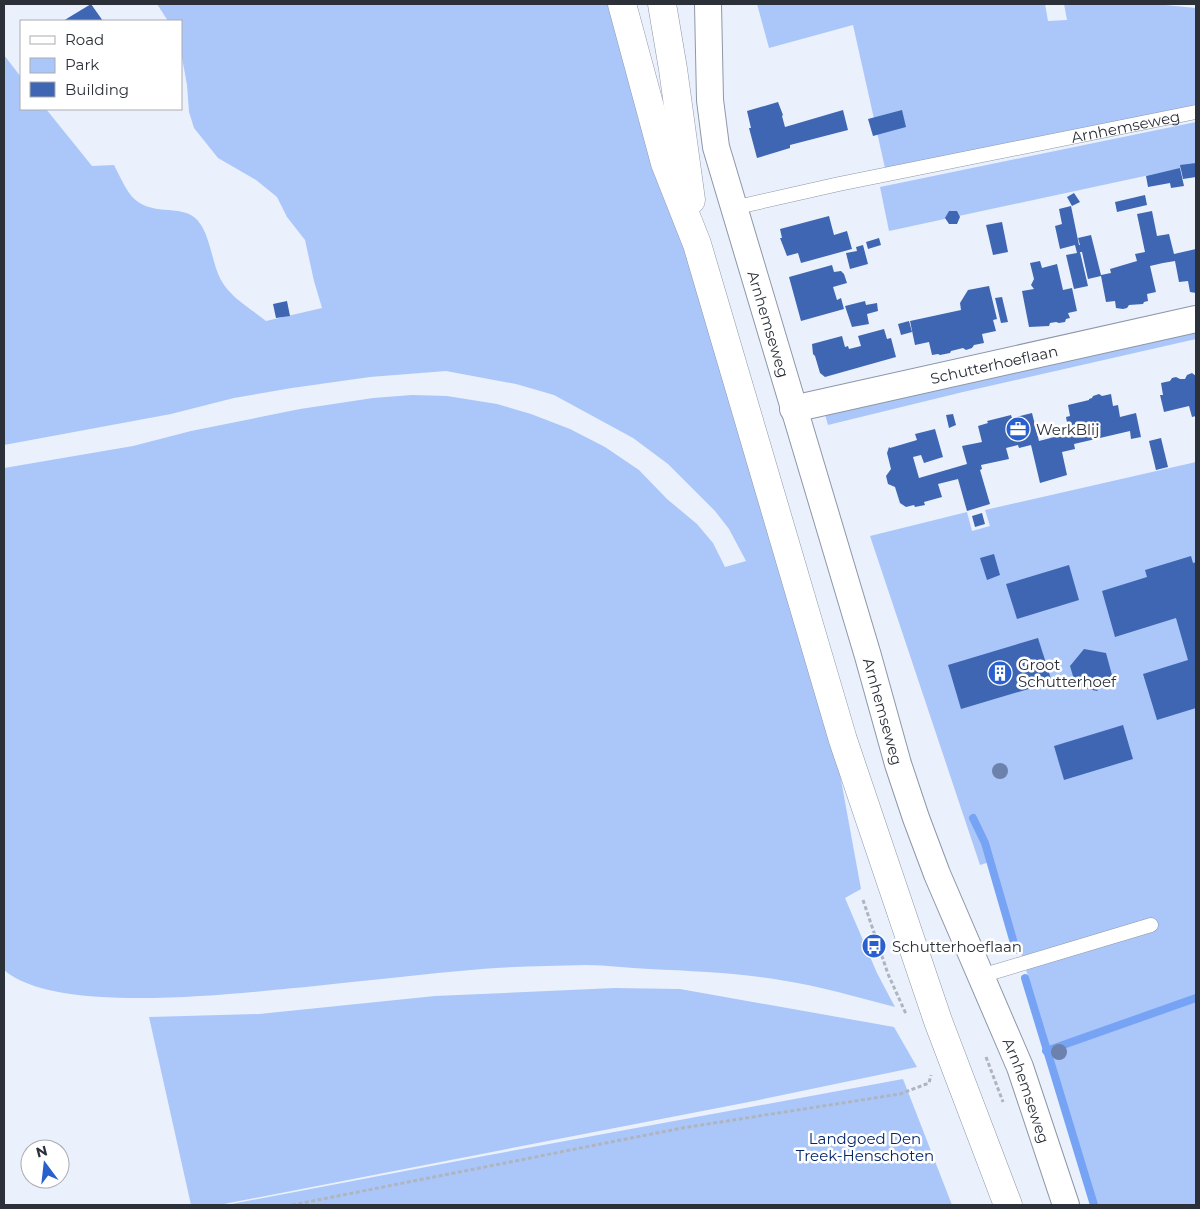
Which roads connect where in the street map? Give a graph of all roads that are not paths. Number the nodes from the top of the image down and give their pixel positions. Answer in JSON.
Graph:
{"nodes":[{"id":1,"x":622,"y":4,"type":"edge"},
{"id":2,"x":662,"y":4,"type":"edge"},
{"id":3,"x":708,"y":4,"type":"edge"},
{"id":4,"x":1196,"y":112,"type":"edge"},
{"id":5,"x":733,"y":208,"type":"junction"},
{"id":6,"x":697,"y":244,"type":"junction"},
{"id":7,"x":1196,"y":319,"type":"edge"},
{"id":8,"x":793,"y":409,"type":"junction"},
{"id":9,"x":1151,"y":924,"type":"dead end"},
{"id":10,"x":981,"y":976,"type":"junction"},
{"id":11,"x":1008,"y":1205,"type":"edge"},
{"id":12,"x":1066,"y":1205,"type":"edge"}],
"edges":[{"from":1,"to":6,"type":"main road"},
{"from":2,"to":6,"type":"main road"},
{"from":3,"to":5,"type":"street","name":"Arnhemseweg"},
{"from":4,"to":5,"type":"lane","name":"Arnhemseweg"},
{"from":5,"to":8,"type":"street","name":"Arnhemseweg"},
{"from":6,"to":11,"type":"main road"},
{"from":7,"to":8,"type":"street","name":"Schutterhoeflaan"},
{"from":8,"to":10,"type":"street","name":"Arnhemseweg"},
{"from":9,"to":10,"type":"lane"},
{"from":10,"to":12,"type":"street","name":"Arnhemseweg"}]}
